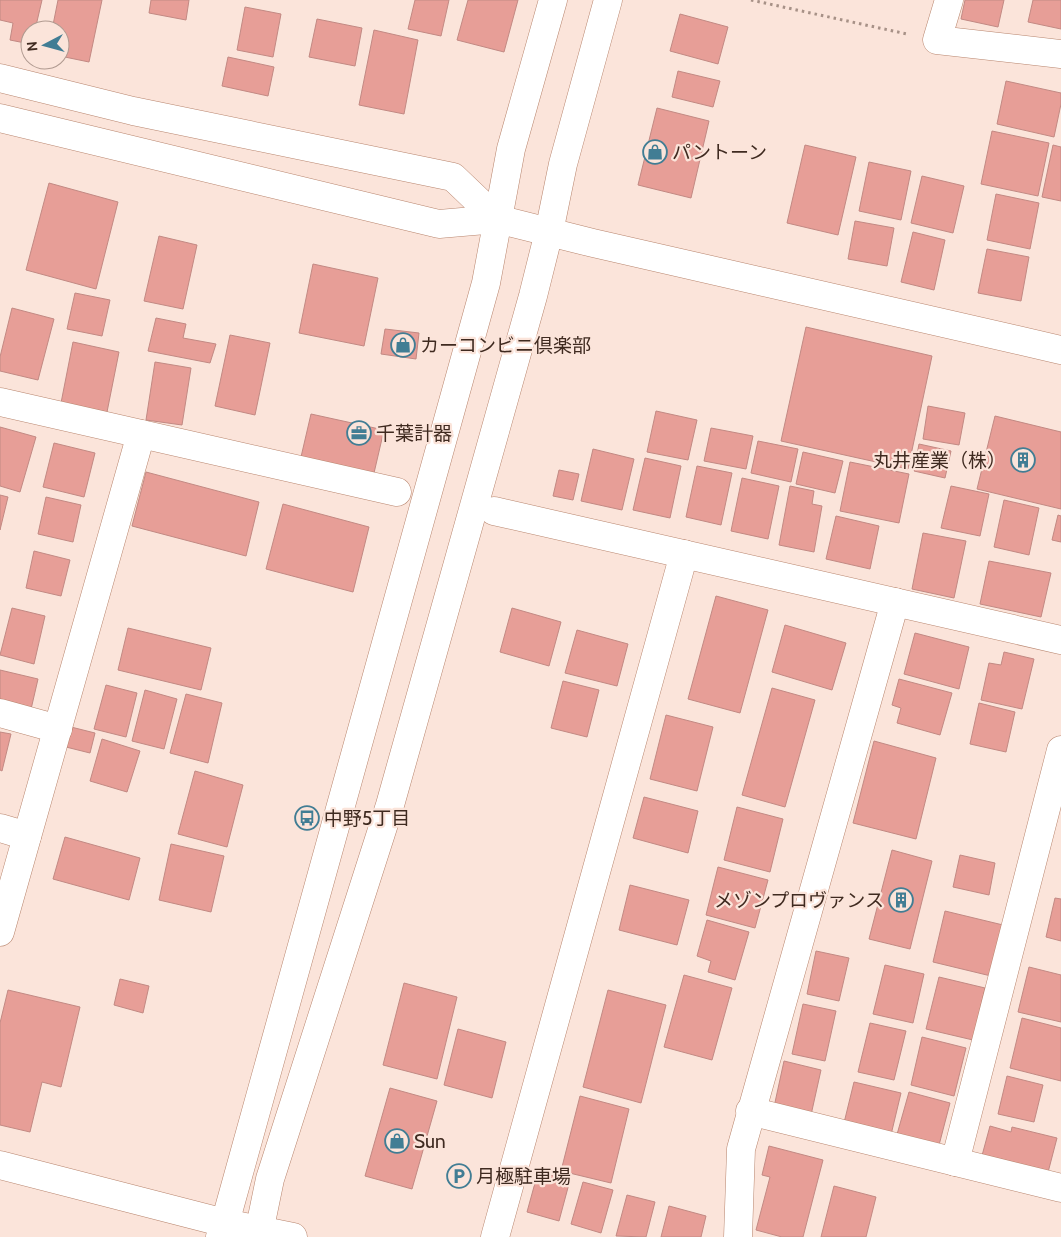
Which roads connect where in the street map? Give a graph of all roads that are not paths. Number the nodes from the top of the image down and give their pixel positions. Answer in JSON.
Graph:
{"nodes":[{"id":1,"x":553,"y":0,"type":"edge"},
{"id":2,"x":608,"y":0,"type":"edge"},
{"id":3,"x":949,"y":0,"type":"edge"},
{"id":4,"x":1061,"y":54,"type":"edge"},
{"id":5,"x":0,"y":78,"type":"edge"},
{"id":6,"x":0,"y":118,"type":"edge"},
{"id":7,"x":497,"y":219,"type":"junction"},
{"id":8,"x":549,"y":232,"type":"junction"},
{"id":9,"x":1061,"y":350,"type":"edge"},
{"id":10,"x":0,"y":402,"type":"edge"},
{"id":11,"x":141,"y":434,"type":"junction"},
{"id":12,"x":397,"y":492,"type":"dead end"},
{"id":13,"x":494,"y":510,"type":"dead end"},
{"id":14,"x":684,"y":554,"type":"junction"},
{"id":15,"x":895,"y":602,"type":"junction"},
{"id":16,"x":1061,"y":640,"type":"edge"},
{"id":17,"x":0,"y":713,"type":"edge"},
{"id":18,"x":58,"y":728,"type":"junction"},
{"id":19,"x":1061,"y":750,"type":"edge"},
{"id":20,"x":0,"y":828,"type":"edge"},
{"id":21,"x":27,"y":836,"type":"junction"},
{"id":22,"x":0,"y":932,"type":"edge"},
{"id":23,"x":750,"y":1111,"type":"junction"},
{"id":24,"x":955,"y":1162,"type":"junction"},
{"id":25,"x":0,"y":1165,"type":"edge"},
{"id":26,"x":1061,"y":1188,"type":"edge"},
{"id":27,"x":222,"y":1230,"type":"edge"},
{"id":28,"x":259,"y":1233,"type":"edge"},
{"id":29,"x":293,"y":1237,"type":"edge"},
{"id":30,"x":496,"y":1237,"type":"edge"},
{"id":31,"x":738,"y":1237,"type":"edge"}],
"edges":[{"from":1,"to":7,"type":"street"},
{"from":2,"to":8,"type":"street"},
{"from":3,"to":4,"type":"street"},
{"from":5,"to":7,"type":"street"},
{"from":6,"to":7,"type":"street"},
{"from":7,"to":8,"type":"street"},
{"from":7,"to":27,"type":"street"},
{"from":8,"to":9,"type":"street"},
{"from":8,"to":28,"type":"street"},
{"from":10,"to":11,"type":"street"},
{"from":11,"to":12,"type":"street"},
{"from":11,"to":18,"type":"street"},
{"from":13,"to":14,"type":"street"},
{"from":14,"to":15,"type":"street"},
{"from":14,"to":30,"type":"street"},
{"from":15,"to":16,"type":"street"},
{"from":15,"to":23,"type":"street"},
{"from":17,"to":18,"type":"street"},
{"from":18,"to":21,"type":"street"},
{"from":19,"to":24,"type":"street"},
{"from":20,"to":21,"type":"street"},
{"from":21,"to":22,"type":"street"},
{"from":23,"to":24,"type":"street"},
{"from":23,"to":31,"type":"street"},
{"from":24,"to":26,"type":"street"},
{"from":25,"to":27,"type":"street"},
{"from":27,"to":28,"type":"street"},
{"from":28,"to":29,"type":"street"}]}
